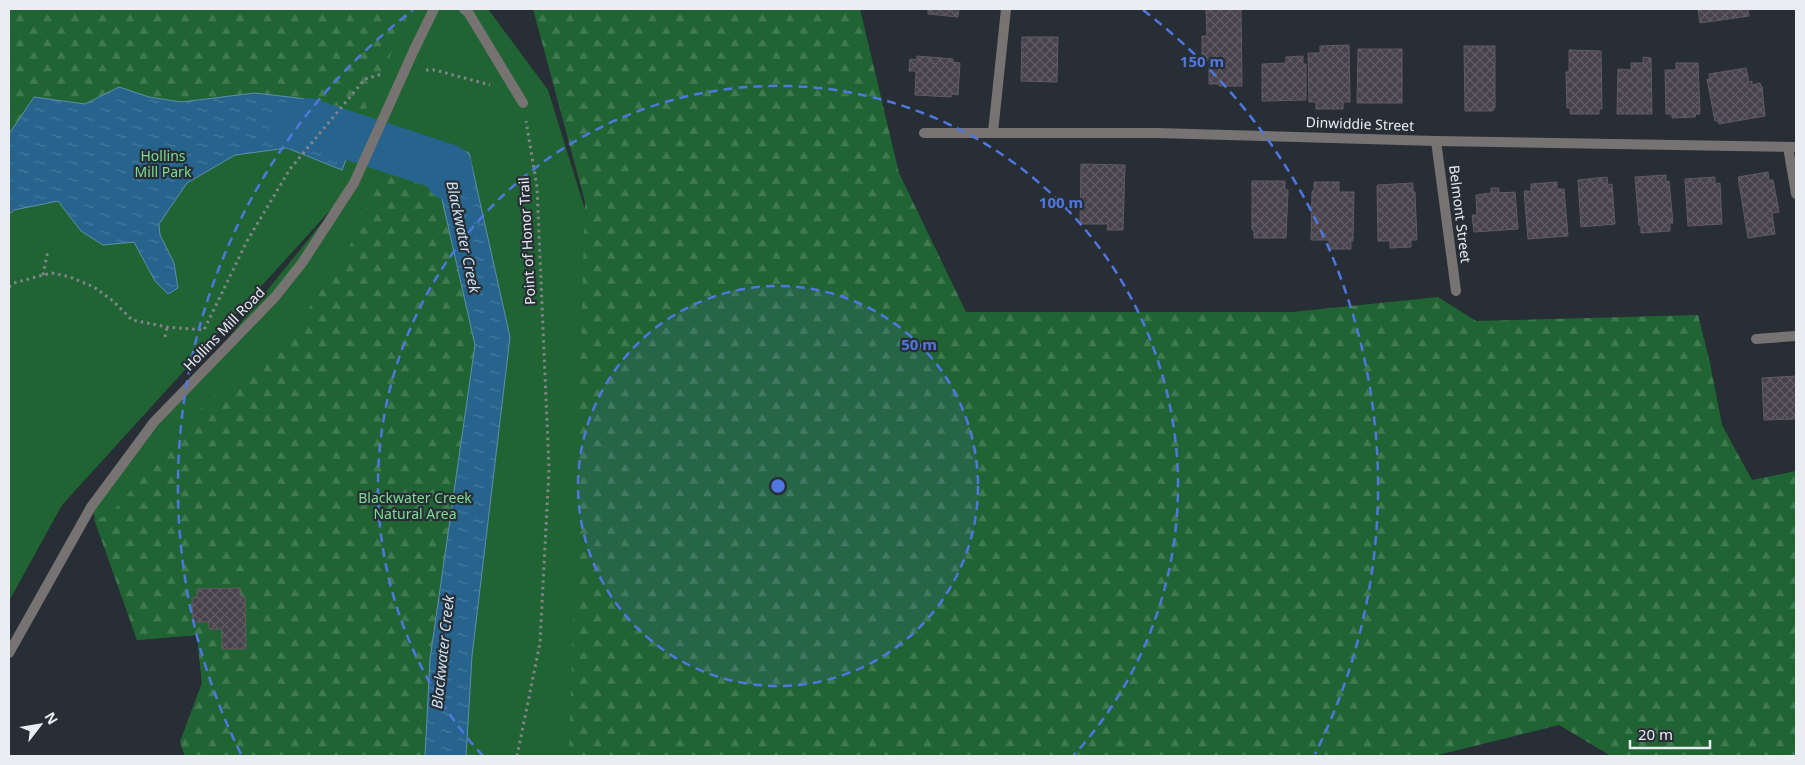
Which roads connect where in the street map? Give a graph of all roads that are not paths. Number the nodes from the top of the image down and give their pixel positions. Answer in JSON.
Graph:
{"nodes":[{"id":1,"x":434,"y":9,"type":"edge"},
{"id":2,"x":464,"y":9,"type":"edge"},
{"id":3,"x":1006,"y":9,"type":"edge"},
{"id":4,"x":523,"y":103,"type":"road end"},
{"id":5,"x":924,"y":132,"type":"dead end"},
{"id":6,"x":993,"y":132,"type":"junction"},
{"id":7,"x":1436,"y":140,"type":"junction"},
{"id":8,"x":1792,"y":147,"type":"edge"},
{"id":9,"x":1796,"y":194,"type":"edge"},
{"id":10,"x":1456,"y":291,"type":"dead end"},
{"id":11,"x":1796,"y":336,"type":"edge"},
{"id":12,"x":1756,"y":339,"type":"dead end"},
{"id":13,"x":9,"y":653,"type":"edge"}],
"edges":[{"from":1,"to":13,"type":"street","name":"Hollins Mill Road","bridge":true},
{"from":2,"to":4,"type":"street"},
{"from":3,"to":6,"type":"street"},
{"from":5,"to":6,"type":"street","name":"Dinwiddie Street"},
{"from":6,"to":7,"type":"street","name":"Dinwiddie Street"},
{"from":7,"to":8,"type":"street","name":"Dinwiddie Street"},
{"from":7,"to":10,"type":"street","name":"Belmont Street"},
{"from":8,"to":9,"type":"street"},
{"from":11,"to":12,"type":"street"}]}
